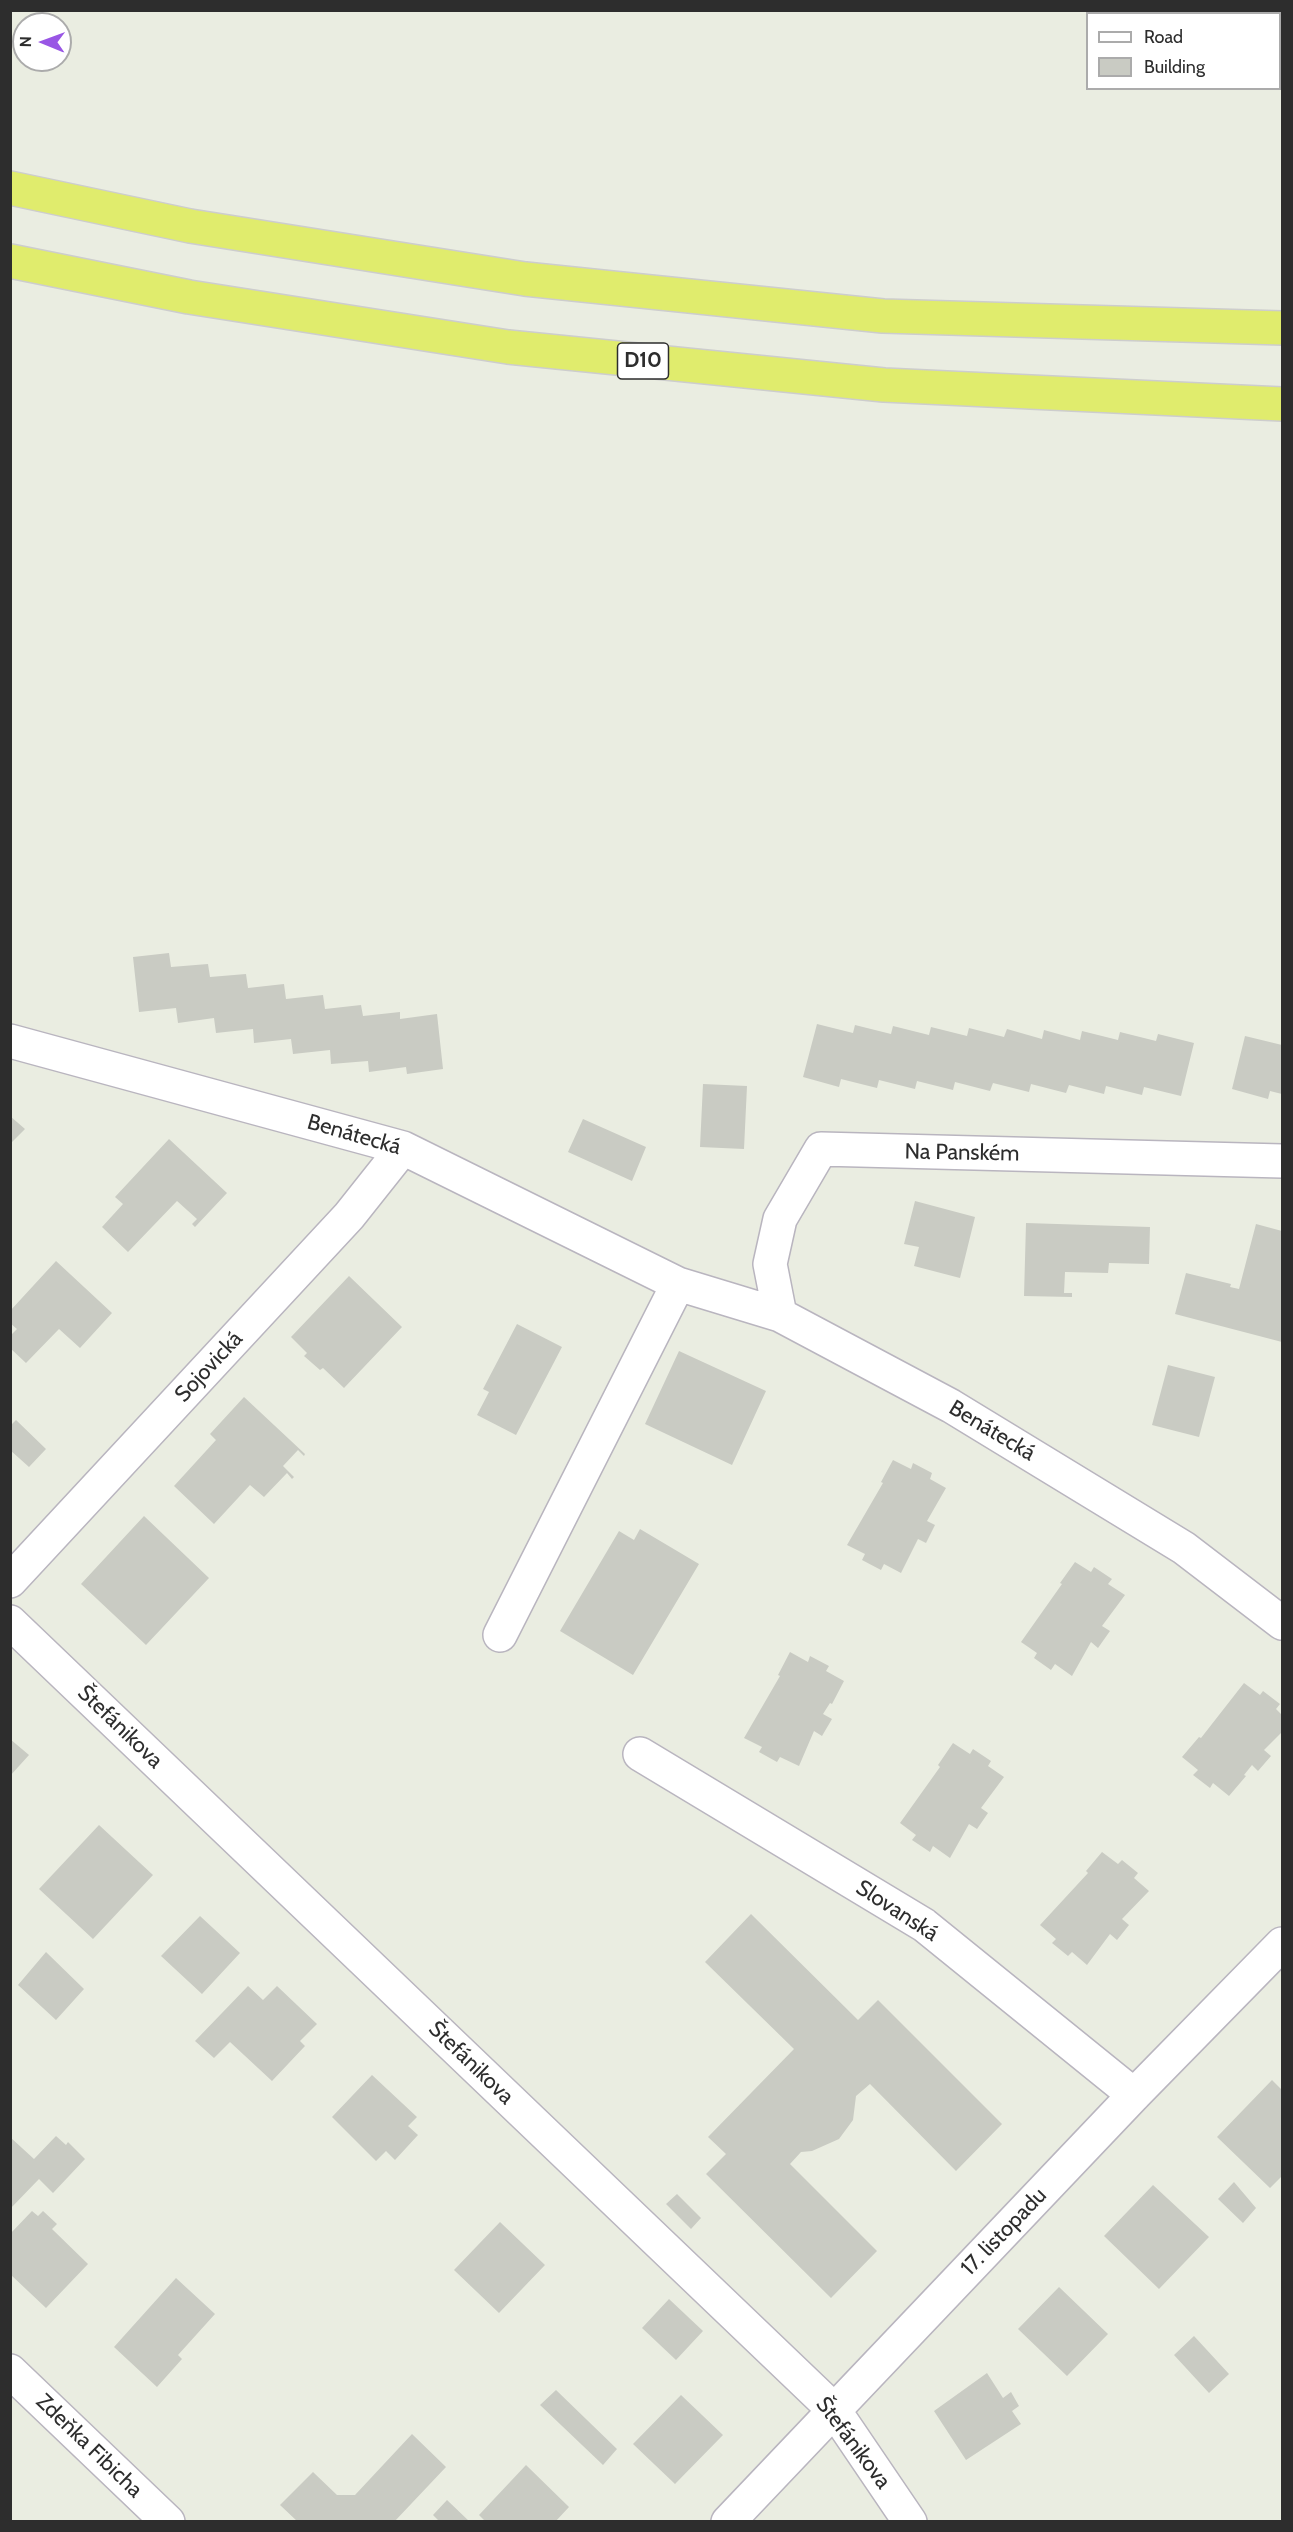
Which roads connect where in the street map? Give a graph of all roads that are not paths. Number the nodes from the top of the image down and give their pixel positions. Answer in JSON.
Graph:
{"nodes":[{"id":1,"x":10,"y":188,"type":"edge"},
{"id":2,"x":10,"y":261,"type":"edge"},
{"id":3,"x":1282,"y":328,"type":"edge"},
{"id":4,"x":1282,"y":404,"type":"edge"},
{"id":5,"x":10,"y":1041,"type":"edge"},
{"id":6,"x":403,"y":1148,"type":"junction"},
{"id":7,"x":1282,"y":1161,"type":"edge"},
{"id":8,"x":678,"y":1284,"type":"junction"},
{"id":9,"x":780,"y":1315,"type":"junction"},
{"id":10,"x":10,"y":1581,"type":"edge"},
{"id":11,"x":10,"y":1622,"type":"edge"},
{"id":12,"x":1282,"y":1623,"type":"edge"},
{"id":13,"x":500,"y":1635,"type":"dead end"},
{"id":14,"x":640,"y":1754,"type":"dead end"},
{"id":15,"x":1282,"y":1944,"type":"edge"},
{"id":16,"x":1134,"y":2095,"type":"junction"},
{"id":17,"x":10,"y":2371,"type":"edge"},
{"id":18,"x":834,"y":2410,"type":"junction"},
{"id":19,"x":168,"y":2522,"type":"edge"},
{"id":20,"x":728,"y":2522,"type":"edge"},
{"id":21,"x":910,"y":2522,"type":"edge"}],
"edges":[{"from":1,"to":3,"type":"highway"},
{"from":2,"to":4,"type":"highway","number":"D10"},
{"from":5,"to":6,"type":"street","name":"Benátecká"},
{"from":6,"to":8,"type":"street","name":"Benátecká"},
{"from":6,"to":10,"type":"street","name":"Sojovická"},
{"from":7,"to":9,"type":"street","name":"Na Panském"},
{"from":8,"to":9,"type":"street","name":"Benátecká"},
{"from":8,"to":13,"type":"street"},
{"from":9,"to":12,"type":"street","name":"Benátecká"},
{"from":11,"to":18,"type":"street","name":"Štefánikova"},
{"from":14,"to":16,"type":"street","name":"Slovanská"},
{"from":15,"to":16,"type":"street","name":"17. listopadu"},
{"from":16,"to":18,"type":"street","name":"17. listopadu"},
{"from":17,"to":19,"type":"street","name":"Zdeňka Fibicha"},
{"from":18,"to":20,"type":"street","name":"17. listopadu"},
{"from":18,"to":21,"type":"street","name":"Štefánikova"}]}
